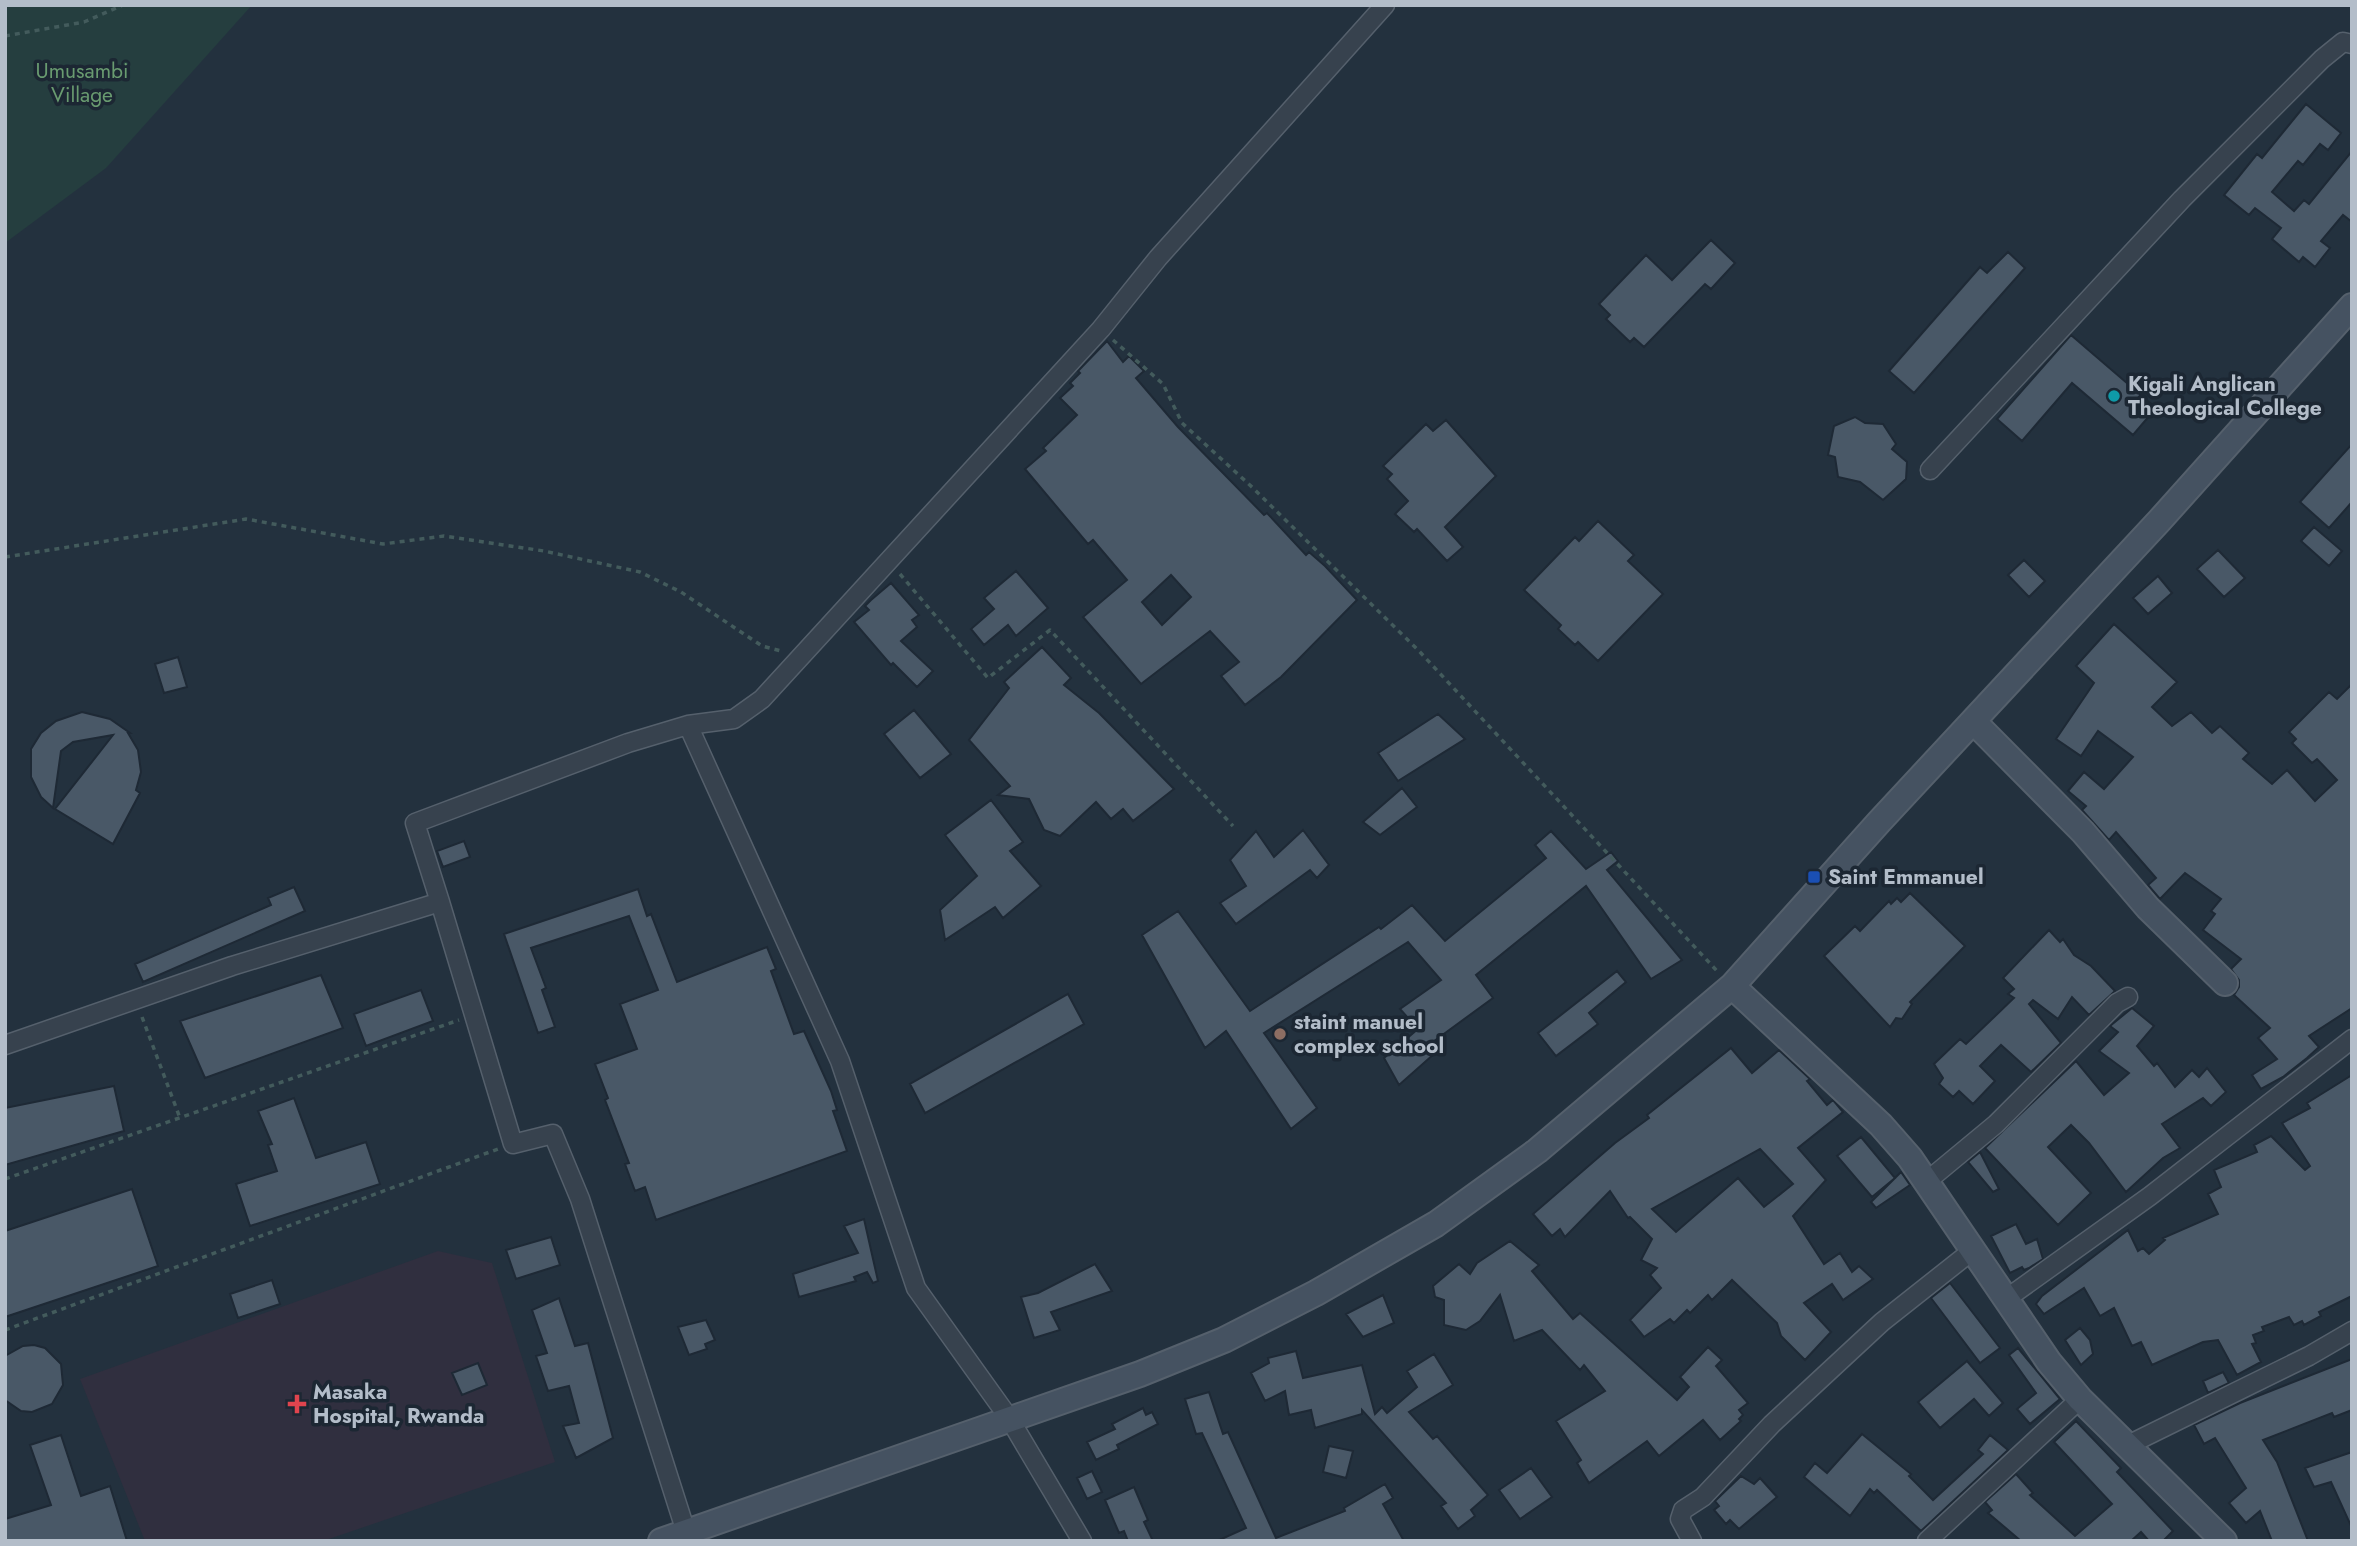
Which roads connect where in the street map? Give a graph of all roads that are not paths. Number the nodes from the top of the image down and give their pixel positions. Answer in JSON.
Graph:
{"nodes":[{"id":1,"x":1385,"y":5,"type":"edge"},
{"id":2,"x":2349,"y":40,"type":"edge"},
{"id":3,"x":2352,"y":306,"type":"edge"},
{"id":4,"x":1930,"y":470,"type":"dead end"},
{"id":5,"x":1973,"y":721,"type":"junction"},
{"id":6,"x":688,"y":724,"type":"junction"},
{"id":7,"x":440,"y":902,"type":"junction"},
{"id":8,"x":2225,"y":982,"type":"dead end"},
{"id":9,"x":1732,"y":986,"type":"junction"},
{"id":10,"x":2128,"y":997,"type":"dead end"},
{"id":11,"x":2352,"y":1039,"type":"edge"},
{"id":12,"x":5,"y":1045,"type":"edge"},
{"id":13,"x":1926,"y":1182,"type":"junction"},
{"id":14,"x":1973,"y":1250,"type":"junction"},
{"id":15,"x":2006,"y":1299,"type":"junction"},
{"id":16,"x":2352,"y":1331,"type":"edge"},
{"id":17,"x":2081,"y":1399,"type":"junction"},
{"id":18,"x":1009,"y":1418,"type":"junction"},
{"id":19,"x":2126,"y":1446,"type":"junction"},
{"id":20,"x":686,"y":1532,"type":"junction"},
{"id":21,"x":661,"y":1541,"type":"edge"},
{"id":22,"x":1082,"y":1541,"type":"edge"},
{"id":23,"x":1692,"y":1541,"type":"edge"},
{"id":24,"x":1927,"y":1541,"type":"edge"},
{"id":25,"x":2224,"y":1541,"type":"edge"}],
"edges":[{"from":1,"to":6,"type":"street"},
{"from":2,"to":4,"type":"street"},
{"from":3,"to":5,"type":"street"},
{"from":5,"to":8,"type":"street"},
{"from":5,"to":9,"type":"street"},
{"from":6,"to":7,"type":"street"},
{"from":6,"to":18,"type":"street"},
{"from":7,"to":12,"type":"street"},
{"from":7,"to":20,"type":"street"},
{"from":9,"to":13,"type":"street"},
{"from":9,"to":18,"type":"street"},
{"from":10,"to":13,"type":"street"},
{"from":11,"to":15,"type":"street"},
{"from":13,"to":14,"type":"street"},
{"from":14,"to":15,"type":"street"},
{"from":14,"to":23,"type":"street"},
{"from":15,"to":17,"type":"street"},
{"from":16,"to":19,"type":"street"},
{"from":17,"to":19,"type":"street"},
{"from":17,"to":24,"type":"street"},
{"from":18,"to":20,"type":"street"},
{"from":18,"to":22,"type":"street"},
{"from":19,"to":25,"type":"street"},
{"from":20,"to":21,"type":"street"}]}
